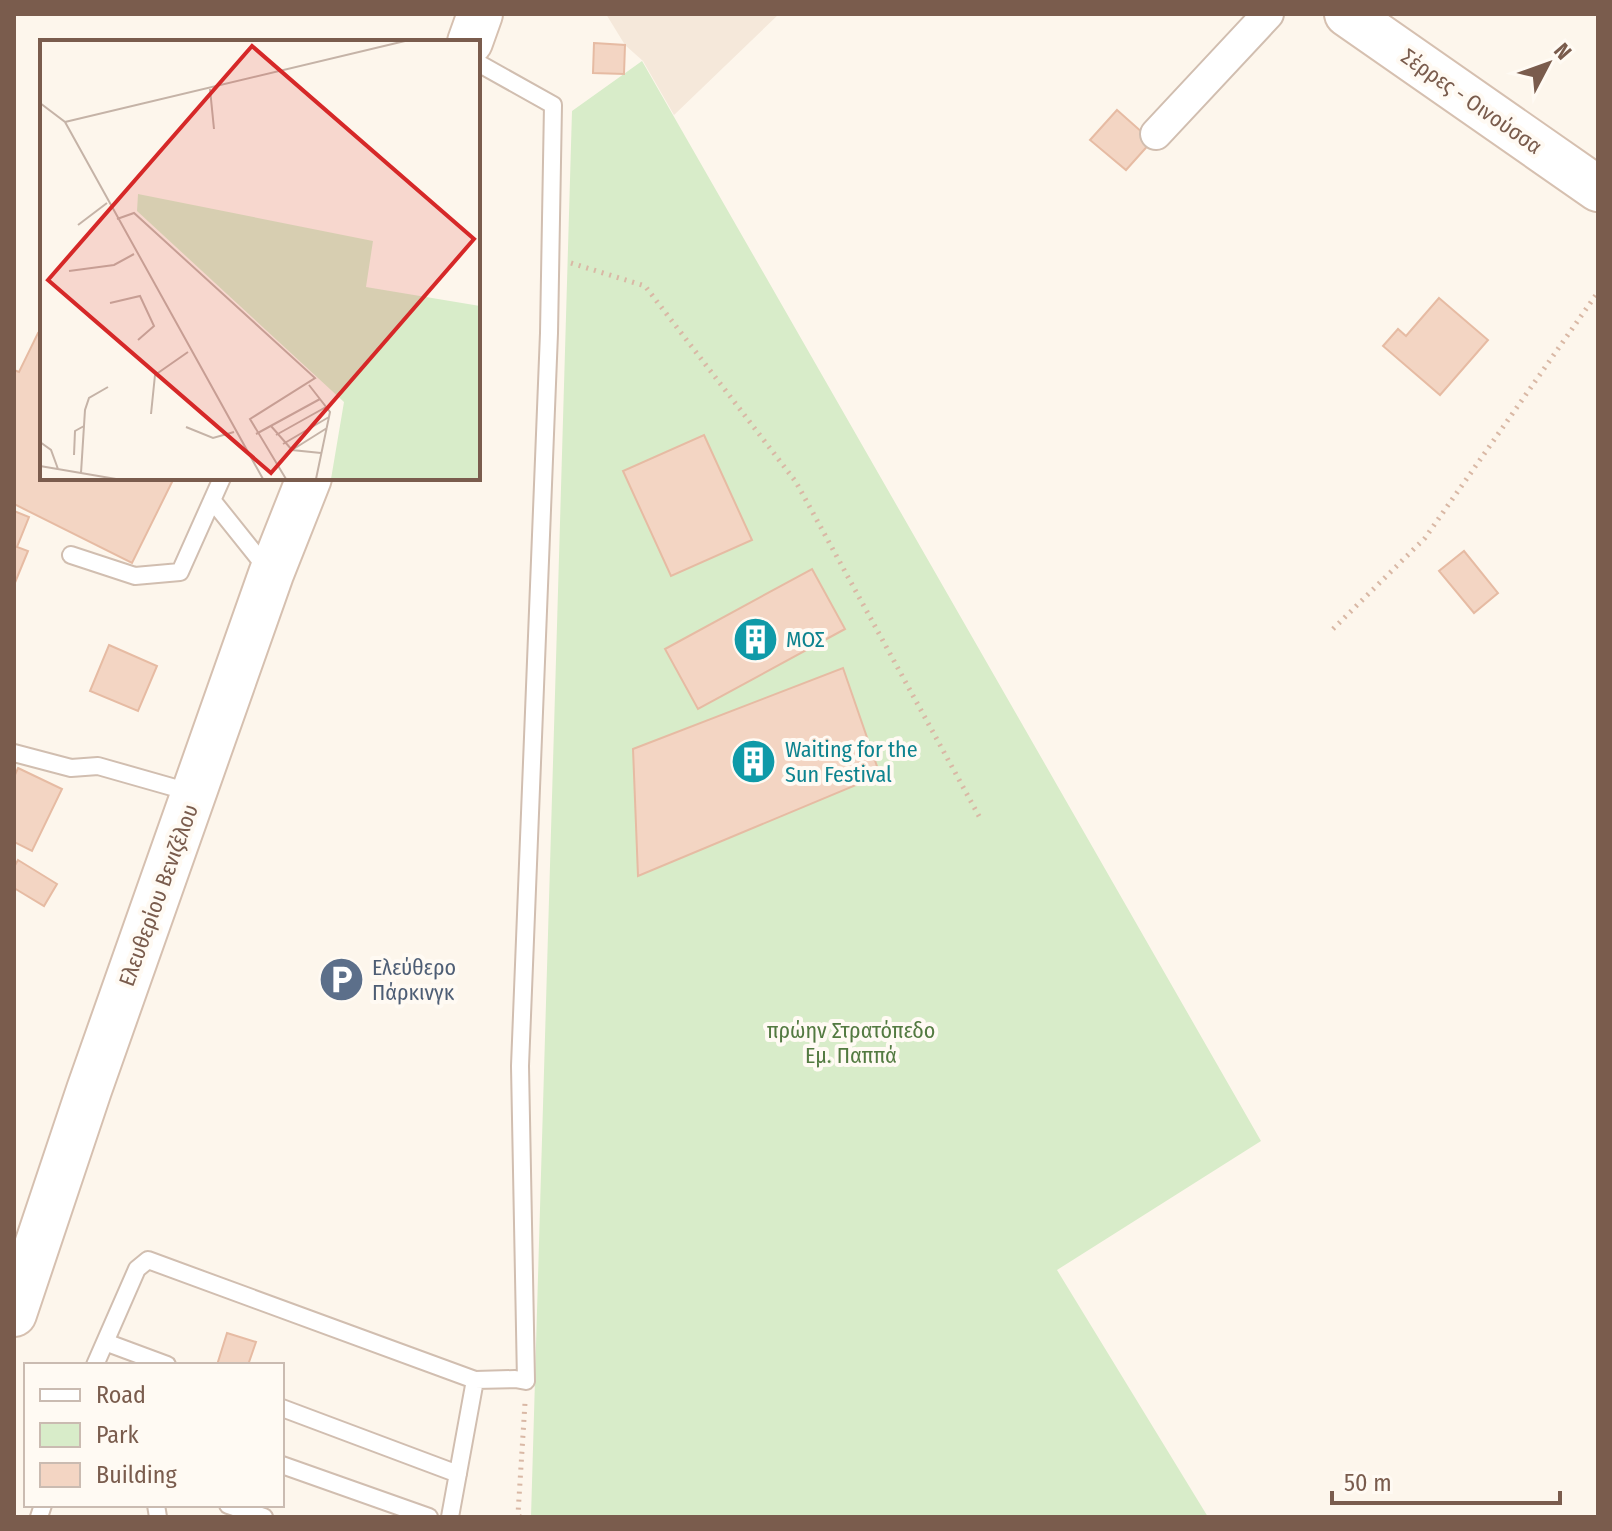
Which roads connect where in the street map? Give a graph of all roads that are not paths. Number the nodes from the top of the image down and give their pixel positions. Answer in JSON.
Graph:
{"nodes":[{"id":1,"x":480,"y":14,"type":"edge"},
{"id":2,"x":1268,"y":14,"type":"edge"},
{"id":3,"x":1347,"y":14,"type":"edge"},
{"id":4,"x":471,"y":40,"type":"edge"},
{"id":5,"x":480,"y":64,"type":"edge"},
{"id":6,"x":1156,"y":134,"type":"dead end"},
{"id":7,"x":1598,"y":189,"type":"edge"},
{"id":8,"x":221,"y":480,"type":"edge"},
{"id":9,"x":308,"y":480,"type":"edge"},
{"id":10,"x":212,"y":500,"type":"junction"},
{"id":11,"x":71,"y":555,"type":"dead end"},
{"id":12,"x":271,"y":574,"type":"junction"},
{"id":13,"x":14,"y":753,"type":"edge"},
{"id":14,"x":195,"y":793,"type":"junction"},
{"id":15,"x":14,"y":1314,"type":"edge"},
{"id":16,"x":105,"y":1342,"type":"junction"},
{"id":17,"x":96,"y":1363,"type":"edge"},
{"id":18,"x":162,"y":1363,"type":"edge"},
{"id":19,"x":475,"y":1380,"type":"junction"},
{"id":20,"x":284,"y":1409,"type":"edge"},
{"id":21,"x":284,"y":1466,"type":"edge"},
{"id":22,"x":458,"y":1474,"type":"junction"},
{"id":23,"x":234,"y":1507,"type":"edge"},
{"id":24,"x":264,"y":1517,"type":"edge"},
{"id":25,"x":429,"y":1517,"type":"edge"},
{"id":26,"x":450,"y":1517,"type":"edge"}],
"edges":[{"from":1,"to":4,"type":"main road"},
{"from":2,"to":6,"type":"street"},
{"from":3,"to":7,"type":"main road","name":"Σέρρες - Οινούσσα"},
{"from":5,"to":19,"type":"lane"},
{"from":8,"to":10,"type":"lane"},
{"from":9,"to":12,"type":"main road","name":"Ελευθερίου Βενιζέλου"},
{"from":10,"to":11,"type":"lane"},
{"from":10,"to":12,"type":"lane"},
{"from":12,"to":14,"type":"main road","name":"Ελευθερίου Βενιζέλου"},
{"from":13,"to":14,"type":"lane"},
{"from":14,"to":15,"type":"main road","name":"Ελευθερίου Βενιζέλου"},
{"from":16,"to":17,"type":"lane"},
{"from":16,"to":18,"type":"lane"},
{"from":16,"to":19,"type":"lane"},
{"from":19,"to":22,"type":"lane"},
{"from":20,"to":22,"type":"lane"},
{"from":21,"to":25,"type":"lane"},
{"from":22,"to":26,"type":"lane"},
{"from":23,"to":24,"type":"lane"}]}
